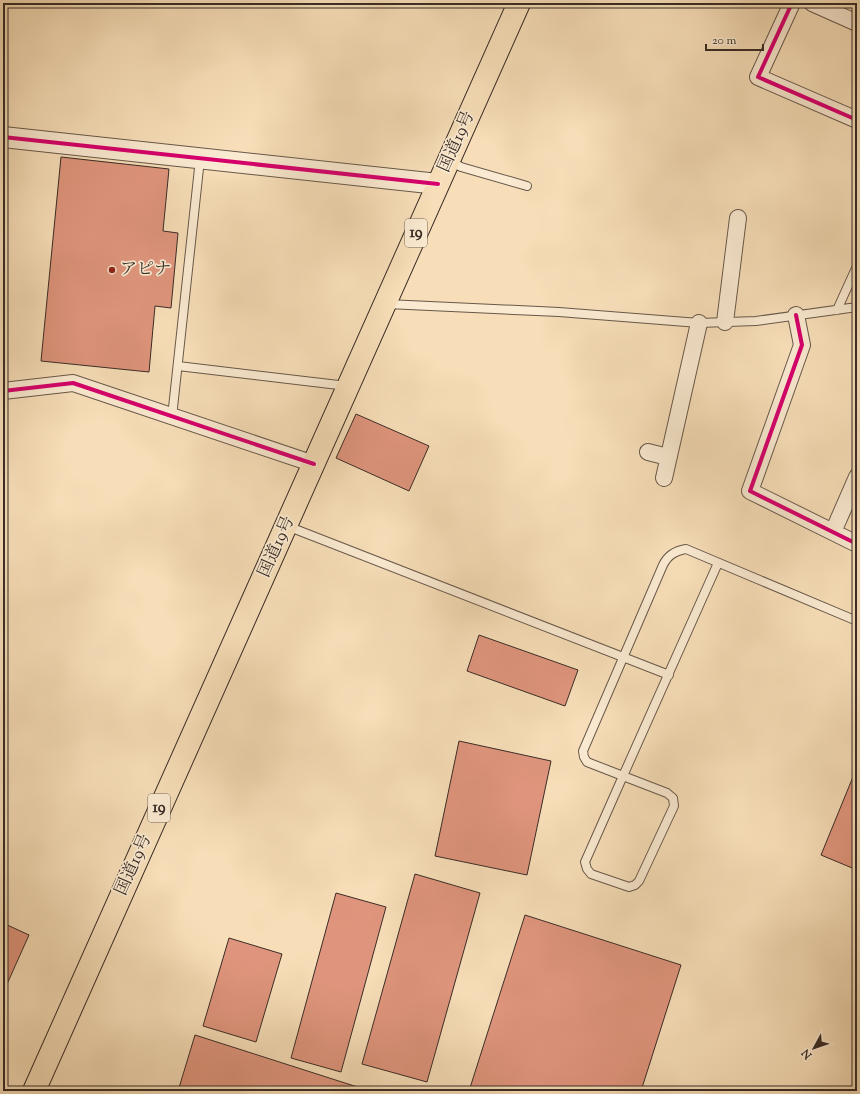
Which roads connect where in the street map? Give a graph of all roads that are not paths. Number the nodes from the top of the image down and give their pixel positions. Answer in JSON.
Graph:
{"nodes":[{"id":1,"x":519,"y":3,"type":"edge"},
{"id":2,"x":792,"y":3,"type":"edge"},
{"id":3,"x":812,"y":3,"type":"edge"},
{"id":4,"x":857,"y":23,"type":"edge"},
{"id":5,"x":857,"y":120,"type":"edge"},
{"id":6,"x":3,"y":137,"type":"edge"},
{"id":7,"x":200,"y":158,"type":"junction"},
{"id":8,"x":449,"y":160,"type":"junction"},
{"id":9,"x":438,"y":184,"type":"junction"},
{"id":10,"x":527,"y":186,"type":"dead end"},
{"id":11,"x":738,"y":218,"type":"dead end"},
{"id":12,"x":857,"y":266,"type":"edge"},
{"id":13,"x":386,"y":304,"type":"junction"},
{"id":14,"x":857,"y":307,"type":"edge"},
{"id":15,"x":836,"y":310,"type":"junction"},
{"id":16,"x":796,"y":315,"type":"junction"},
{"id":17,"x":724,"y":322,"type":"junction"},
{"id":18,"x":699,"y":324,"type":"junction"},
{"id":19,"x":178,"y":366,"type":"junction"},
{"id":20,"x":348,"y":386,"type":"junction"},
{"id":21,"x":3,"y":390,"type":"edge"},
{"id":22,"x":172,"y":417,"type":"junction"},
{"id":23,"x":648,"y":452,"type":"dead end"},
{"id":24,"x":668,"y":457,"type":"junction"},
{"id":25,"x":314,"y":464,"type":"junction"},
{"id":26,"x":857,"y":477,"type":"edge"},
{"id":27,"x":664,"y":478,"type":"dead end"},
{"id":28,"x":287,"y":526,"type":"junction"},
{"id":29,"x":833,"y":532,"type":"junction"},
{"id":30,"x":857,"y":544,"type":"edge"},
{"id":31,"x":718,"y":563,"type":"junction"},
{"id":32,"x":857,"y":621,"type":"edge"},
{"id":33,"x":625,"y":657,"type":"junction"},
{"id":34,"x":669,"y":675,"type":"junction"},
{"id":35,"x":623,"y":776,"type":"junction"},
{"id":36,"x":34,"y":1091,"type":"edge"}],
"edges":[{"from":1,"to":8,"type":"highway","name":"国道19号","number":"19"},
{"from":2,"to":5,"type":"street"},
{"from":3,"to":4,"type":"street"},
{"from":6,"to":7,"type":"street"},
{"from":7,"to":9,"type":"street"},
{"from":7,"to":19,"type":"lane"},
{"from":8,"to":9,"type":"highway","name":"国道19号","number":"19"},
{"from":8,"to":10,"type":"lane"},
{"from":9,"to":13,"type":"highway","name":"国道19号","number":"19"},
{"from":11,"to":17,"type":"street"},
{"from":12,"to":15,"type":"lane"},
{"from":13,"to":18,"type":"lane"},
{"from":13,"to":20,"type":"highway","name":"国道19号","number":"19"},
{"from":14,"to":15,"type":"lane"},
{"from":15,"to":16,"type":"lane"},
{"from":16,"to":17,"type":"lane"},
{"from":16,"to":29,"type":"street"},
{"from":17,"to":18,"type":"lane"},
{"from":18,"to":24,"type":"street"},
{"from":19,"to":20,"type":"lane"},
{"from":19,"to":22,"type":"lane"},
{"from":20,"to":25,"type":"highway","name":"国道19号","number":"19"},
{"from":21,"to":22,"type":"street"},
{"from":22,"to":25,"type":"street"},
{"from":23,"to":24,"type":"street"},
{"from":24,"to":27,"type":"street"},
{"from":25,"to":28,"type":"highway","name":"国道19号","number":"19"},
{"from":26,"to":29,"type":"street"},
{"from":28,"to":33,"type":"lane"},
{"from":28,"to":36,"type":"highway","name":"国道19号","number":"19"},
{"from":29,"to":30,"type":"street"},
{"from":31,"to":32,"type":"lane"},
{"from":31,"to":33,"type":"lane"},
{"from":31,"to":34,"type":"lane"},
{"from":33,"to":34,"type":"lane"},
{"from":33,"to":35,"type":"lane"},
{"from":34,"to":35,"type":"lane"},
{"from":35,"to":35,"type":"lane"}]}
